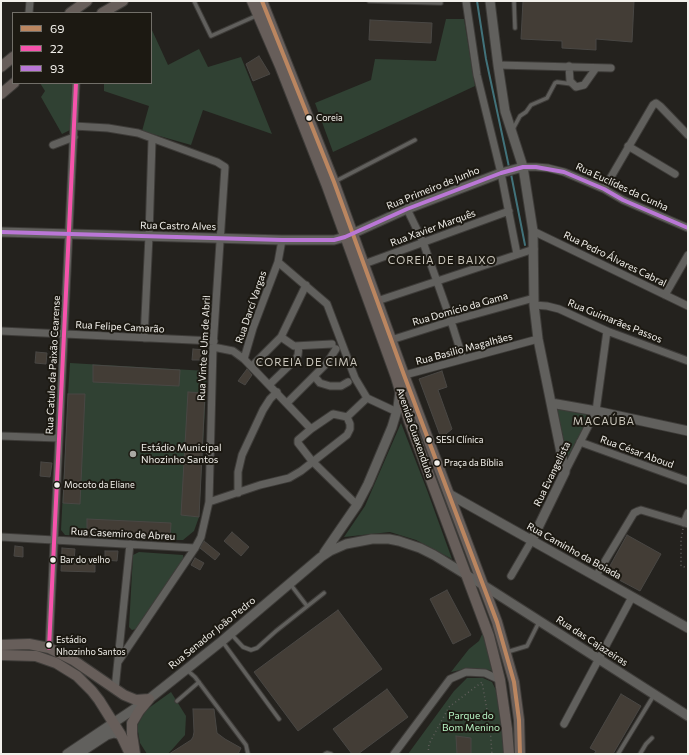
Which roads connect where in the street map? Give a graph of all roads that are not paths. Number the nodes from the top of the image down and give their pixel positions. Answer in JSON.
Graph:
{"nodes":[{"id":1,"x":30,"y":1,"type":"edge"},
{"id":2,"x":123,"y":1,"type":"edge"},
{"id":3,"x":194,"y":1,"type":"edge"},
{"id":4,"x":252,"y":1,"type":"edge"},
{"id":5,"x":262,"y":1,"type":"edge"},
{"id":6,"x":369,"y":1,"type":"edge"},
{"id":7,"x":466,"y":1,"type":"edge"},
{"id":8,"x":490,"y":1,"type":"edge"},
{"id":9,"x":514,"y":1,"type":"edge"},
{"id":10,"x":84,"y":2,"type":"edge"},
{"id":11,"x":441,"y":3,"type":"dead end"},
{"id":12,"x":30,"y":12,"type":"edge"},
{"id":13,"x":71,"y":12,"type":"edge"},
{"id":14,"x":104,"y":12,"type":"edge"},
{"id":15,"x":258,"y":15,"type":"junction"},
{"id":16,"x":515,"y":28,"type":"dead end"},
{"id":17,"x":12,"y":58,"type":"edge"},
{"id":18,"x":498,"y":65,"type":"junction"},
{"id":19,"x":569,"y":66,"type":"junction"},
{"id":20,"x":1,"y":67,"type":"edge"},
{"id":21,"x":596,"y":68,"type":"junction"},
{"id":22,"x":611,"y":68,"type":"dead end"},
{"id":23,"x":13,"y":84,"type":"edge"},
{"id":24,"x":76,"y":84,"type":"edge"},
{"id":25,"x":572,"y":84,"type":"junction"},
{"id":26,"x":1,"y":94,"type":"edge"},
{"id":27,"x":74,"y":126,"type":"junction"},
{"id":28,"x":512,"y":131,"type":"junction"},
{"id":29,"x":688,"y":135,"type":"edge"},
{"id":30,"x":74,"y":137,"type":"junction"},
{"id":31,"x":152,"y":140,"type":"junction"},
{"id":32,"x":415,"y":140,"type":"dead end"},
{"id":33,"x":52,"y":145,"type":"dead end"},
{"id":34,"x":628,"y":146,"type":"junction"},
{"id":35,"x":520,"y":168,"type":"junction"},
{"id":36,"x":503,"y":172,"type":"junction"},
{"id":37,"x":675,"y":174,"type":"dead end"},
{"id":38,"x":330,"y":184,"type":"junction"},
{"id":39,"x":604,"y":189,"type":"junction"},
{"id":40,"x":407,"y":209,"type":"junction"},
{"id":41,"x":508,"y":211,"type":"junction"},
{"id":42,"x":688,"y":228,"type":"edge"},
{"id":43,"x":534,"y":231,"type":"junction"},
{"id":44,"x":1,"y":232,"type":"edge"},
{"id":45,"x":69,"y":235,"type":"junction"},
{"id":46,"x":349,"y":235,"type":"junction"},
{"id":47,"x":149,"y":236,"type":"junction"},
{"id":48,"x":220,"y":238,"type":"junction"},
{"id":49,"x":282,"y":240,"type":"junction"},
{"id":50,"x":423,"y":242,"type":"junction"},
{"id":51,"x":534,"y":249,"type":"junction"},
{"id":52,"x":517,"y":254,"type":"junction"},
{"id":53,"x":688,"y":255,"type":"edge"},
{"id":54,"x":278,"y":262,"type":"junction"},
{"id":55,"x":364,"y":264,"type":"junction"},
{"id":56,"x":437,"y":282,"type":"junction"},
{"id":57,"x":306,"y":285,"type":"junction"},
{"id":58,"x":665,"y":295,"type":"junction"},
{"id":59,"x":377,"y":302,"type":"junction"},
{"id":60,"x":534,"y":302,"type":"junction"},
{"id":61,"x":688,"y":306,"type":"edge"},
{"id":62,"x":451,"y":321,"type":"junction"},
{"id":63,"x":1,"y":331,"type":"edge"},
{"id":64,"x":607,"y":331,"type":"junction"},
{"id":65,"x":64,"y":334,"type":"junction"},
{"id":66,"x":282,"y":337,"type":"junction"},
{"id":67,"x":144,"y":338,"type":"junction"},
{"id":68,"x":391,"y":340,"type":"junction"},
{"id":69,"x":538,"y":340,"type":"junction"},
{"id":70,"x":213,"y":344,"type":"junction"},
{"id":71,"x":299,"y":346,"type":"junction"},
{"id":72,"x":244,"y":359,"type":"junction"},
{"id":73,"x":463,"y":359,"type":"junction"},
{"id":74,"x":688,"y":361,"type":"edge"},
{"id":75,"x":252,"y":366,"type":"junction"},
{"id":76,"x":400,"y":376,"type":"junction"},
{"id":77,"x":314,"y":377,"type":"junction"},
{"id":78,"x":355,"y":378,"type":"junction"},
{"id":79,"x":348,"y":382,"type":"joint"},
{"id":80,"x":269,"y":385,"type":"junction"},
{"id":81,"x":400,"y":390,"type":"junction"},
{"id":82,"x":277,"y":392,"type":"junction"},
{"id":83,"x":367,"y":398,"type":"junction"},
{"id":84,"x":287,"y":403,"type":"junction"},
{"id":85,"x":551,"y":403,"type":"junction"},
{"id":86,"x":596,"y":411,"type":"junction"},
{"id":87,"x":396,"y":412,"type":"junction"},
{"id":88,"x":346,"y":417,"type":"junction"},
{"id":89,"x":409,"y":421,"type":"junction"},
{"id":90,"x":311,"y":429,"type":"junction"},
{"id":91,"x":688,"y":431,"type":"edge"},
{"id":92,"x":1,"y":436,"type":"edge"},
{"id":93,"x":59,"y":438,"type":"junction"},
{"id":94,"x":580,"y":442,"type":"junction"},
{"id":95,"x":312,"y":462,"type":"junction"},
{"id":96,"x":565,"y":472,"type":"junction"},
{"id":97,"x":688,"y":481,"type":"edge"},
{"id":98,"x":238,"y":493,"type":"junction"},
{"id":99,"x":449,"y":494,"type":"junction"},
{"id":100,"x":209,"y":502,"type":"junction"},
{"id":101,"x":357,"y":506,"type":"junction"},
{"id":102,"x":688,"y":513,"type":"edge"},
{"id":103,"x":686,"y":524,"type":"edge"},
{"id":104,"x":1,"y":537,"type":"edge"},
{"id":105,"x":54,"y":540,"type":"junction"},
{"id":106,"x":532,"y":540,"type":"junction"},
{"id":107,"x":130,"y":544,"type":"junction"},
{"id":108,"x":195,"y":548,"type":"junction"},
{"id":109,"x":321,"y":557,"type":"junction"},
{"id":110,"x":466,"y":574,"type":"junction"},
{"id":111,"x":511,"y":576,"type":"dead end"},
{"id":112,"x":596,"y":576,"type":"junction"},
{"id":113,"x":290,"y":583,"type":"junction"},
{"id":114,"x":484,"y":585,"type":"junction"},
{"id":115,"x":324,"y":593,"type":"dead end"},
{"id":116,"x":632,"y":597,"type":"junction"},
{"id":117,"x":476,"y":600,"type":"junction"},
{"id":118,"x":307,"y":606,"type":"junction"},
{"id":119,"x":540,"y":621,"type":"junction"},
{"id":120,"x":688,"y":628,"type":"edge"},
{"id":121,"x":231,"y":633,"type":"junction"},
{"id":122,"x":222,"y":641,"type":"junction"},
{"id":123,"x":1,"y":645,"type":"edge"},
{"id":124,"x":49,"y":648,"type":"junction"},
{"id":125,"x":506,"y":653,"type":"junction"},
{"id":126,"x":1,"y":656,"type":"edge"},
{"id":127,"x":599,"y":659,"type":"junction"},
{"id":128,"x":118,"y":662,"type":"junction"},
{"id":129,"x":186,"y":669,"type":"junction"},
{"id":130,"x":500,"y":680,"type":"junction"},
{"id":131,"x":199,"y":682,"type":"junction"},
{"id":132,"x":115,"y":689,"type":"junction"},
{"id":133,"x":655,"y":694,"type":"junction"},
{"id":134,"x":149,"y":699,"type":"junction"},
{"id":135,"x":177,"y":701,"type":"dead end"},
{"id":136,"x":688,"y":716,"type":"edge"},
{"id":137,"x":279,"y":719,"type":"dead end"},
{"id":138,"x":113,"y":722,"type":"junction"},
{"id":139,"x":564,"y":724,"type":"dead end"},
{"id":140,"x":120,"y":735,"type":"junction"},
{"id":141,"x":652,"y":738,"type":"dead end"},
{"id":142,"x":67,"y":754,"type":"edge"},
{"id":143,"x":78,"y":754,"type":"edge"},
{"id":144,"x":130,"y":754,"type":"edge"},
{"id":145,"x":135,"y":754,"type":"edge"},
{"id":146,"x":248,"y":754,"type":"edge"},
{"id":147,"x":325,"y":754,"type":"edge"},
{"id":148,"x":332,"y":754,"type":"edge"},
{"id":149,"x":394,"y":754,"type":"edge"},
{"id":150,"x":508,"y":754,"type":"edge"},
{"id":151,"x":520,"y":754,"type":"edge"},
{"id":152,"x":618,"y":754,"type":"edge"},
{"id":153,"x":640,"y":754,"type":"edge"}],
"edges":[{"from":1,"to":12,"type":"street"},
{"from":2,"to":14,"type":"main road"},
{"from":3,"to":15,"type":"lane"},
{"from":4,"to":15,"type":"main road","name":"Avenida Guaxenduba"},
{"from":5,"to":38,"type":"main road","name":"Avenida Guaxenduba"},
{"from":6,"to":11,"type":"lane"},
{"from":7,"to":36,"type":"street"},
{"from":8,"to":18,"type":"street"},
{"from":9,"to":16,"type":"lane"},
{"from":10,"to":13,"type":"main road"},
{"from":15,"to":38,"type":"main road","name":"Avenida Guaxenduba"},
{"from":17,"to":20,"type":"main road"},
{"from":18,"to":19,"type":"street"},
{"from":18,"to":28,"type":"street"},
{"from":19,"to":21,"type":"street"},
{"from":19,"to":25,"type":"street"},
{"from":21,"to":22,"type":"street"},
{"from":21,"to":25,"type":"street"},
{"from":23,"to":26,"type":"main road"},
{"from":24,"to":27,"type":"street","name":"Rua Catulo da Paixão Cearense"},
{"from":25,"to":28,"type":"lane"},
{"from":27,"to":30,"type":"street","name":"Rua Catulo da Paixão Cearense"},
{"from":27,"to":31,"type":"street","name":"Rua Vinte e Um de Abril"},
{"from":28,"to":35,"type":"street"},
{"from":29,"to":34,"type":"street"},
{"from":30,"to":33,"type":"street"},
{"from":30,"to":45,"type":"street","name":"Rua Catulo da Paixão Cearense"},
{"from":31,"to":47,"type":"street"},
{"from":31,"to":48,"type":"street","name":"Rua Vinte e Um de Abril"},
{"from":32,"to":38,"type":"lane"},
{"from":34,"to":37,"type":"street"},
{"from":34,"to":39,"type":"street"},
{"from":35,"to":36,"type":"street","name":"Rua Primeiro de Junho"},
{"from":35,"to":39,"type":"street","name":"Rua Euclídes da Cunha"},
{"from":35,"to":43,"type":"street"},
{"from":36,"to":40,"type":"street","name":"Rua Primeiro de Junho"},
{"from":36,"to":41,"type":"street"},
{"from":38,"to":46,"type":"main road","name":"Avenida Guaxenduba"},
{"from":39,"to":42,"type":"street","name":"Rua Euclídes da Cunha"},
{"from":40,"to":46,"type":"street","name":"Rua Primeiro de Junho"},
{"from":40,"to":50,"type":"street"},
{"from":41,"to":50,"type":"street","name":"Rua Xavier Marquês"},
{"from":41,"to":52,"type":"street"},
{"from":43,"to":51,"type":"street"},
{"from":43,"to":58,"type":"street","name":"Rua Pedro Álvares Cabral"},
{"from":44,"to":45,"type":"street","name":"Rua Castro Alves"},
{"from":45,"to":47,"type":"street","name":"Rua Castro Alves"},
{"from":45,"to":65,"type":"street","name":"Rua Catulo da Paixão Cearense"},
{"from":46,"to":49,"type":"street","name":"Rua Castro Alves"},
{"from":46,"to":55,"type":"main road","name":"Avenida Guaxenduba"},
{"from":46,"to":76,"type":"main road","name":"Avenida Guaxenduba"},
{"from":47,"to":48,"type":"street","name":"Rua Castro Alves"},
{"from":47,"to":67,"type":"street"},
{"from":48,"to":49,"type":"street","name":"Rua Castro Alves"},
{"from":48,"to":70,"type":"street","name":"Rua Vinte e Um de Abril"},
{"from":49,"to":54,"type":"street","name":"Rua Darcí Vargas"},
{"from":50,"to":55,"type":"street","name":"Rua Xavier Marquês"},
{"from":50,"to":56,"type":"street"},
{"from":51,"to":52,"type":"street"},
{"from":51,"to":60,"type":"street"},
{"from":52,"to":56,"type":"street"},
{"from":53,"to":58,"type":"street"},
{"from":54,"to":57,"type":"street"},
{"from":54,"to":72,"type":"street","name":"Rua Darcí Vargas"},
{"from":55,"to":59,"type":"main road","name":"Avenida Guaxenduba"},
{"from":56,"to":59,"type":"street"},
{"from":56,"to":62,"type":"street"},
{"from":57,"to":66,"type":"street"},
{"from":57,"to":78,"type":"street"},
{"from":58,"to":61,"type":"street","name":"Rua Pedro Álvares Cabral"},
{"from":59,"to":68,"type":"main road","name":"Avenida Guaxenduba"},
{"from":60,"to":62,"type":"street","name":"Rua Domício da Gama"},
{"from":60,"to":64,"type":"street","name":"Rua Guimarães Passos"},
{"from":60,"to":69,"type":"street"},
{"from":62,"to":68,"type":"street","name":"Rua Domício da Gama"},
{"from":62,"to":73,"type":"street"},
{"from":63,"to":65,"type":"street","name":"Rua Felipe Camarão"},
{"from":64,"to":74,"type":"street","name":"Rua Guimarães Passos"},
{"from":64,"to":86,"type":"street","name":"Rua Evangelista"},
{"from":65,"to":67,"type":"street","name":"Rua Felipe Camarão"},
{"from":65,"to":93,"type":"street","name":"Rua Catulo da Paixão Cearense"},
{"from":66,"to":71,"type":"street"},
{"from":66,"to":75,"type":"street"},
{"from":67,"to":70,"type":"street","name":"Rua Felipe Camarão"},
{"from":68,"to":76,"type":"main road","name":"Avenida Guaxenduba"},
{"from":69,"to":73,"type":"street","name":"Rua Basilio Magalhães"},
{"from":69,"to":85,"type":"street"},
{"from":70,"to":72,"type":"street","name":"Rua Felipe Camarão"},
{"from":70,"to":100,"type":"street","name":"Rua Vinte e Um de Abril"},
{"from":71,"to":77,"type":"street"},
{"from":71,"to":80,"type":"street"},
{"from":72,"to":75,"type":"street","name":"Rua Felipe Camarão"},
{"from":73,"to":76,"type":"street","name":"Rua Basilio Magalhães"},
{"from":75,"to":80,"type":"street","name":"Rua Felipe Camarão"},
{"from":76,"to":81,"type":"main road","name":"Avenida Guaxenduba"},
{"from":76,"to":99,"type":"main road","name":"Avenida Guaxenduba"},
{"from":77,"to":79,"type":"street"},
{"from":77,"to":84,"type":"street"},
{"from":78,"to":79,"type":"lane"},
{"from":78,"to":83,"type":"street"},
{"from":80,"to":82,"type":"street","name":"Rua Felipe Camarão"},
{"from":81,"to":87,"type":"street","name":"Rua Senador João Pedro"},
{"from":81,"to":89,"type":"main road","name":"Avenida Guaxenduba"},
{"from":82,"to":84,"type":"street","name":"Rua Felipe Camarão"},
{"from":82,"to":98,"type":"street"},
{"from":83,"to":87,"type":"street"},
{"from":83,"to":88,"type":"street"},
{"from":84,"to":90,"type":"street","name":"Rua Felipe Camarão"},
{"from":85,"to":86,"type":"street"},
{"from":85,"to":96,"type":"street"},
{"from":86,"to":91,"type":"street"},
{"from":86,"to":94,"type":"street","name":"Rua Evangelista"},
{"from":87,"to":101,"type":"street","name":"Rua Senador João Pedro"},
{"from":88,"to":90,"type":"street"},
{"from":88,"to":95,"type":"street"},
{"from":89,"to":99,"type":"main road"},
{"from":89,"to":110,"type":"main road","name":"Avenida Guaxenduba"},
{"from":90,"to":95,"type":"street"},
{"from":92,"to":93,"type":"street"},
{"from":93,"to":105,"type":"street","name":"Rua Catulo da Paixão Cearense"},
{"from":94,"to":96,"type":"street","name":"Rua Evangelista"},
{"from":94,"to":97,"type":"street","name":"Rua César Aboud"},
{"from":95,"to":98,"type":"street"},
{"from":95,"to":101,"type":"street"},
{"from":96,"to":106,"type":"street","name":"Rua Evangelista"},
{"from":98,"to":100,"type":"street"},
{"from":99,"to":106,"type":"street","name":"Rua Caminho da Boiada"},
{"from":99,"to":114,"type":"main road","name":"Avenida Guaxenduba"},
{"from":100,"to":108,"type":"street","name":"Rua Vinte e Um de Abril"},
{"from":101,"to":109,"type":"street","name":"Rua Senador João Pedro"},
{"from":102,"to":103,"type":"street"},
{"from":103,"to":112,"type":"street"},
{"from":104,"to":105,"type":"street","name":"Rua Casemiro de Abreu"},
{"from":105,"to":107,"type":"street","name":"Rua Casemiro de Abreu"},
{"from":105,"to":124,"type":"street","name":"Rua Catulo da Paixão Cearense"},
{"from":106,"to":111,"type":"street","name":"Rua Evangelista"},
{"from":106,"to":112,"type":"street","name":"Rua Caminho da Boiada"},
{"from":107,"to":108,"type":"street","name":"Rua Casemiro de Abreu"},
{"from":107,"to":128,"type":"street"},
{"from":108,"to":128,"type":"street","name":"Rua Vinte e Um de Abril"},
{"from":109,"to":110,"type":"street","name":"Rua Senador João Pedro"},
{"from":109,"to":113,"type":"street","name":"Rua Senador João Pedro"},
{"from":110,"to":114,"type":"street","name":"Rua Senador João Pedro"},
{"from":110,"to":117,"type":"main road","name":"Avenida Guaxenduba"},
{"from":112,"to":116,"type":"street","name":"Rua Caminho da Boiada"},
{"from":113,"to":118,"type":"lane"},
{"from":113,"to":121,"type":"street","name":"Rua Senador João Pedro"},
{"from":114,"to":117,"type":"main road"},
{"from":114,"to":119,"type":"street","name":"Rua das Cajazeiras"},
{"from":114,"to":125,"type":"main road","name":"Avenida Guaxenduba"},
{"from":115,"to":118,"type":"lane"},
{"from":116,"to":120,"type":"street","name":"Rua Caminho da Boiada"},
{"from":116,"to":127,"type":"street"},
{"from":117,"to":130,"type":"main road","name":"Avenida Guaxenduba"},
{"from":118,"to":121,"type":"lane"},
{"from":119,"to":125,"type":"lane"},
{"from":119,"to":127,"type":"street","name":"Rua das Cajazeiras"},
{"from":121,"to":122,"type":"street","name":"Rua Senador João Pedro"},
{"from":122,"to":129,"type":"street","name":"Rua Senador João Pedro"},
{"from":122,"to":137,"type":"lane"},
{"from":123,"to":124,"type":"main road"},
{"from":124,"to":132,"type":"main road"},
{"from":125,"to":151,"type":"main road","name":"Avenida Guaxenduba"},
{"from":126,"to":138,"type":"main road"},
{"from":127,"to":133,"type":"street","name":"Rua das Cajazeiras"},
{"from":127,"to":139,"type":"street"},
{"from":128,"to":132,"type":"street"},
{"from":129,"to":131,"type":"lane"},
{"from":129,"to":134,"type":"street","name":"Rua Senador João Pedro"},
{"from":130,"to":149,"type":"street"},
{"from":130,"to":150,"type":"main road","name":"Avenida Guaxenduba"},
{"from":131,"to":135,"type":"lane"},
{"from":131,"to":146,"type":"lane"},
{"from":132,"to":134,"type":"main road"},
{"from":133,"to":136,"type":"street","name":"Rua das Cajazeiras"},
{"from":133,"to":152,"type":"lane"},
{"from":134,"to":138,"type":"street","name":"Rua Senador João Pedro"},
{"from":134,"to":145,"type":"main road"},
{"from":138,"to":140,"type":"main road"},
{"from":138,"to":142,"type":"street","name":"Rua Senador João Pedro"},
{"from":140,"to":143,"type":"street"},
{"from":140,"to":144,"type":"main road"},
{"from":141,"to":153,"type":"lane"},
{"from":147,"to":148,"type":"lane"}]}
